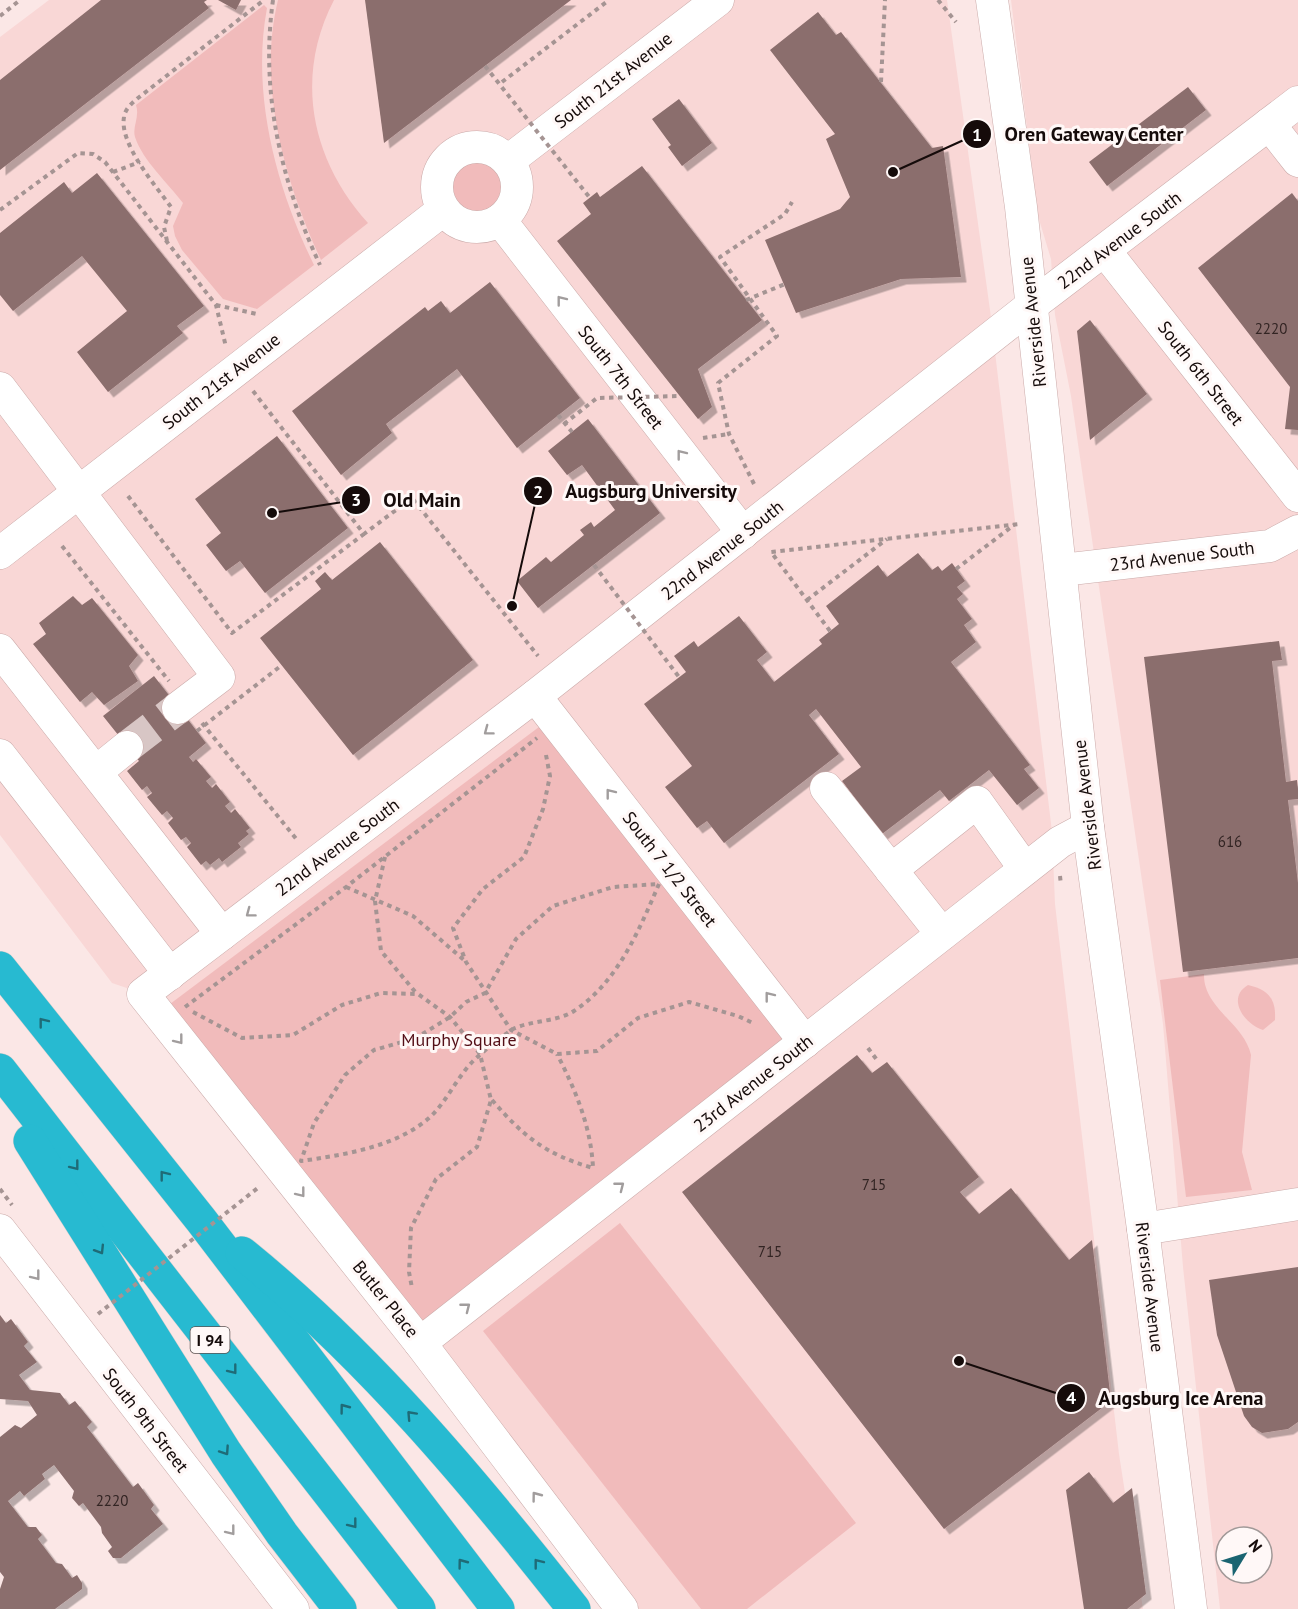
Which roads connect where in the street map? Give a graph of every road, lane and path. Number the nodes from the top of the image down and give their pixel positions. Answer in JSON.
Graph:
{"nodes":[{"id":1,"x":20,"y":0,"type":"edge"},
{"id":2,"x":264,"y":0,"type":"edge"},
{"id":3,"x":273,"y":0,"type":"edge"},
{"id":4,"x":609,"y":0,"type":"edge"},
{"id":5,"x":718,"y":0,"type":"edge"},
{"id":6,"x":885,"y":0,"type":"edge"},
{"id":7,"x":938,"y":0,"type":"edge"},
{"id":8,"x":992,"y":0,"type":"edge"},
{"id":9,"x":0,"y":15,"type":"edge"},
{"id":10,"x":956,"y":22,"type":"dead end"},
{"id":11,"x":485,"y":66,"type":"dead end"},
{"id":12,"x":502,"y":82,"type":"dead end"},
{"id":13,"x":881,"y":82,"type":"dead end"},
{"id":14,"x":1298,"y":102,"type":"edge"},
{"id":15,"x":1269,"y":124,"type":"junction"},
{"id":16,"x":508,"y":161,"type":"junction"},
{"id":17,"x":1298,"y":161,"type":"edge"},
{"id":18,"x":140,"y":162,"type":"junction"},
{"id":19,"x":113,"y":172,"type":"junction"},
{"id":20,"x":590,"y":198,"type":"dead end"},
{"id":21,"x":792,"y":202,"type":"dead end"},
{"id":22,"x":0,"y":210,"type":"edge"},
{"id":23,"x":444,"y":210,"type":"junction"},
{"id":24,"x":501,"y":220,"type":"junction"},
{"id":25,"x":168,"y":242,"type":"junction"},
{"id":26,"x":1105,"y":251,"type":"junction"},
{"id":27,"x":320,"y":266,"type":"dead end"},
{"id":28,"x":785,"y":284,"type":"dead end"},
{"id":29,"x":746,"y":300,"type":"dead end"},
{"id":30,"x":216,"y":305,"type":"junction"},
{"id":31,"x":1031,"y":306,"type":"junction"},
{"id":32,"x":257,"y":314,"type":"dead end"},
{"id":33,"x":223,"y":341,"type":"dead end"},
{"id":34,"x":0,"y":388,"type":"edge"},
{"id":35,"x":680,"y":396,"type":"dead end"},
{"id":36,"x":257,"y":397,"type":"dead end"},
{"id":37,"x":558,"y":415,"type":"dead end"},
{"id":38,"x":564,"y":424,"type":"junction"},
{"id":39,"x":572,"y":432,"type":"dead end"},
{"id":40,"x":729,"y":434,"type":"junction"},
{"id":41,"x":700,"y":438,"type":"dead end"},
{"id":42,"x":753,"y":484,"type":"dead end"},
{"id":43,"x":79,"y":491,"type":"junction"},
{"id":44,"x":1298,"y":495,"type":"edge"},
{"id":45,"x":128,"y":496,"type":"dead end"},
{"id":46,"x":1298,"y":531,"type":"edge"},
{"id":47,"x":743,"y":533,"type":"junction"},
{"id":48,"x":364,"y":534,"type":"junction"},
{"id":49,"x":888,"y":539,"type":"junction"},
{"id":50,"x":0,"y":553,"type":"edge"},
{"id":51,"x":594,"y":565,"type":"dead end"},
{"id":52,"x":956,"y":569,"type":"dead end"},
{"id":53,"x":1062,"y":570,"type":"junction"},
{"id":54,"x":807,"y":600,"type":"junction"},
{"id":55,"x":830,"y":631,"type":"dead end"},
{"id":56,"x":0,"y":650,"type":"edge"},
{"id":57,"x":538,"y":656,"type":"dead end"},
{"id":58,"x":282,"y":665,"type":"dead end"},
{"id":59,"x":679,"y":677,"type":"dead end"},
{"id":60,"x":535,"y":696,"type":"junction"},
{"id":61,"x":188,"y":719,"type":"joint"},
{"id":62,"x":127,"y":747,"type":"tunnel mouth"},
{"id":63,"x":0,"y":755,"type":"edge"},
{"id":64,"x":96,"y":772,"type":"junction"},
{"id":65,"x":826,"y":788,"type":"dead end"},
{"id":66,"x":1088,"y":827,"type":"junction"},
{"id":67,"x":385,"y":857,"type":"junction"},
{"id":68,"x":1026,"y":869,"type":"junction"},
{"id":69,"x":891,"y":870,"type":"junction"},
{"id":70,"x":346,"y":887,"type":"junction"},
{"id":71,"x":375,"y":901,"type":"junction"},
{"id":72,"x":222,"y":934,"type":"junction"},
{"id":73,"x":942,"y":934,"type":"junction"},
{"id":74,"x":466,"y":962,"type":"junction"},
{"id":75,"x":0,"y":968,"type":"edge"},
{"id":76,"x":170,"y":974,"type":"junction"},
{"id":77,"x":485,"y":993,"type":"junction"},
{"id":78,"x":143,"y":994,"type":"joint"},
{"id":79,"x":418,"y":994,"type":"junction"},
{"id":80,"x":450,"y":1017,"type":"junction"},
{"id":81,"x":763,"y":1028,"type":"dead end"},
{"id":82,"x":512,"y":1030,"type":"junction"},
{"id":83,"x":805,"y":1042,"type":"junction"},
{"id":84,"x":868,"y":1048,"type":"dead end"},
{"id":85,"x":480,"y":1054,"type":"junction"},
{"id":86,"x":557,"y":1054,"type":"junction"},
{"id":87,"x":877,"y":1060,"type":"dead end"},
{"id":88,"x":0,"y":1070,"type":"edge"},
{"id":89,"x":0,"y":1094,"type":"edge"},
{"id":90,"x":491,"y":1100,"type":"junction"},
{"id":91,"x":260,"y":1187,"type":"dead end"},
{"id":92,"x":1298,"y":1204,"type":"edge"},
{"id":93,"x":201,"y":1220,"type":"junction"},
{"id":94,"x":1143,"y":1229,"type":"junction"},
{"id":95,"x":0,"y":1230,"type":"edge"},
{"id":96,"x":413,"y":1295,"type":"dead end"},
{"id":97,"x":98,"y":1314,"type":"dead end"},
{"id":98,"x":420,"y":1342,"type":"junction"},
{"id":99,"x":293,"y":1609,"type":"edge"},
{"id":100,"x":340,"y":1609,"type":"edge"},
{"id":101,"x":419,"y":1609,"type":"edge"},
{"id":102,"x":498,"y":1609,"type":"edge"},
{"id":103,"x":574,"y":1609,"type":"edge"},
{"id":104,"x":622,"y":1609,"type":"edge"},
{"id":105,"x":1191,"y":1609,"type":"edge"}],
"edges":[{"from":1,"to":9,"type":"path"},
{"from":2,"to":18,"type":"path"},
{"from":3,"to":27,"type":"path"},
{"from":4,"to":12,"type":"path"},
{"from":5,"to":16,"type":"street","name":"South 21st Avenue"},
{"from":6,"to":13,"type":"path"},
{"from":7,"to":10,"type":"path"},
{"from":8,"to":31,"type":"street","name":"Riverside Avenue"},
{"from":11,"to":20,"type":"path","bridge":true},
{"from":14,"to":15,"type":"street","name":"22nd Avenue South"},
{"from":15,"to":17,"type":"street"},
{"from":15,"to":26,"type":"street","name":"22nd Avenue South"},
{"from":16,"to":23,"type":"street"},
{"from":16,"to":24,"type":"street"},
{"from":18,"to":19,"type":"path"},
{"from":18,"to":25,"type":"path"},
{"from":19,"to":22,"type":"path"},
{"from":19,"to":25,"type":"path"},
{"from":21,"to":40,"type":"path"},
{"from":23,"to":24,"type":"street"},
{"from":23,"to":43,"type":"street","name":"South 21st Avenue"},
{"from":47,"to":24,"type":"street","name":"South 7th Street","one_way":true},
{"from":25,"to":30,"type":"path"},
{"from":26,"to":31,"type":"street","name":"22nd Avenue South"},
{"from":26,"to":44,"type":"street","name":"South 6th Street"},
{"from":28,"to":29,"type":"path","bridge":true},
{"from":30,"to":32,"type":"path"},
{"from":30,"to":33,"type":"path"},
{"from":31,"to":47,"type":"street","name":"22nd Avenue South"},
{"from":31,"to":53,"type":"street","name":"Riverside Avenue"},
{"from":34,"to":43,"type":"street"},
{"from":35,"to":38,"type":"path","bridge":true},
{"from":36,"to":48,"type":"path"},
{"from":37,"to":38,"type":"path"},
{"from":38,"to":39,"type":"path"},
{"from":40,"to":41,"type":"path"},
{"from":40,"to":42,"type":"path"},
{"from":43,"to":50,"type":"street","name":"South 21st Avenue"},
{"from":43,"to":61,"type":"street"},
{"from":45,"to":48,"type":"path"},
{"from":46,"to":53,"type":"street","name":"23rd Avenue South"},
{"from":47,"to":60,"type":"street","name":"22nd Avenue South"},
{"from":48,"to":57,"type":"path"},
{"from":49,"to":52,"type":"path"},
{"from":49,"to":54,"type":"path"},
{"from":49,"to":54,"type":"path"},
{"from":51,"to":59,"type":"path","bridge":true},
{"from":53,"to":66,"type":"street","name":"Riverside Avenue"},
{"from":54,"to":55,"type":"path"},
{"from":56,"to":64,"type":"street"},
{"from":58,"to":61,"type":"path","bridge":true},
{"from":60,"to":72,"type":"street","name":"22nd Avenue South","one_way":true},
{"from":83,"to":60,"type":"street","name":"South 7 1/2 Street","one_way":true},
{"from":62,"to":64,"type":"street"},
{"from":63,"to":76,"type":"street"},
{"from":64,"to":72,"type":"street"},
{"from":65,"to":69,"type":"street"},
{"from":66,"to":68,"type":"street","name":"23rd Avenue South"},
{"from":66,"to":94,"type":"street","name":"Riverside Avenue"},
{"from":67,"to":70,"type":"path"},
{"from":67,"to":71,"type":"path"},
{"from":67,"to":74,"type":"path"},
{"from":68,"to":69,"type":"street"},
{"from":68,"to":73,"type":"street","name":"23rd Avenue South"},
{"from":69,"to":73,"type":"street"},
{"from":70,"to":71,"type":"path"},
{"from":70,"to":79,"type":"path"},
{"from":71,"to":74,"type":"path"},
{"from":71,"to":79,"type":"path"},
{"from":72,"to":76,"type":"street","name":"22nd Avenue South"},
{"from":73,"to":83,"type":"street","name":"23rd Avenue South"},
{"from":74,"to":77,"type":"path"},
{"from":93,"to":75,"type":"highway","one_way":true},
{"from":76,"to":78,"type":"street","name":"22nd Avenue South"},
{"from":77,"to":80,"type":"path"},
{"from":77,"to":82,"type":"path"},
{"from":77,"to":82,"type":"path"},
{"from":78,"to":98,"type":"street","name":"Butler Place","one_way":true},
{"from":79,"to":80,"type":"path"},
{"from":80,"to":85,"type":"path"},
{"from":80,"to":85,"type":"path"},
{"from":81,"to":86,"type":"path"},
{"from":82,"to":85,"type":"path"},
{"from":82,"to":86,"type":"path"},
{"from":98,"to":83,"type":"street","name":"23rd Avenue South","one_way":true},
{"from":84,"to":87,"type":"path"},
{"from":85,"to":90,"type":"path"},
{"from":86,"to":90,"type":"path"},
{"from":88,"to":101,"type":"highway","number":"I 94","one_way":true},
{"from":89,"to":100,"type":"highway","one_way":true},
{"from":90,"to":96,"type":"path"},
{"from":91,"to":97,"type":"path","bridge":true},
{"from":92,"to":94,"type":"street"},
{"from":102,"to":93,"type":"highway","one_way":true},
{"from":103,"to":93,"type":"highway","one_way":true},
{"from":94,"to":105,"type":"street","name":"Riverside Avenue"},
{"from":95,"to":99,"type":"street","name":"South 9th Street","one_way":true},
{"from":104,"to":98,"type":"street","name":"Butler Place","one_way":true}]}
